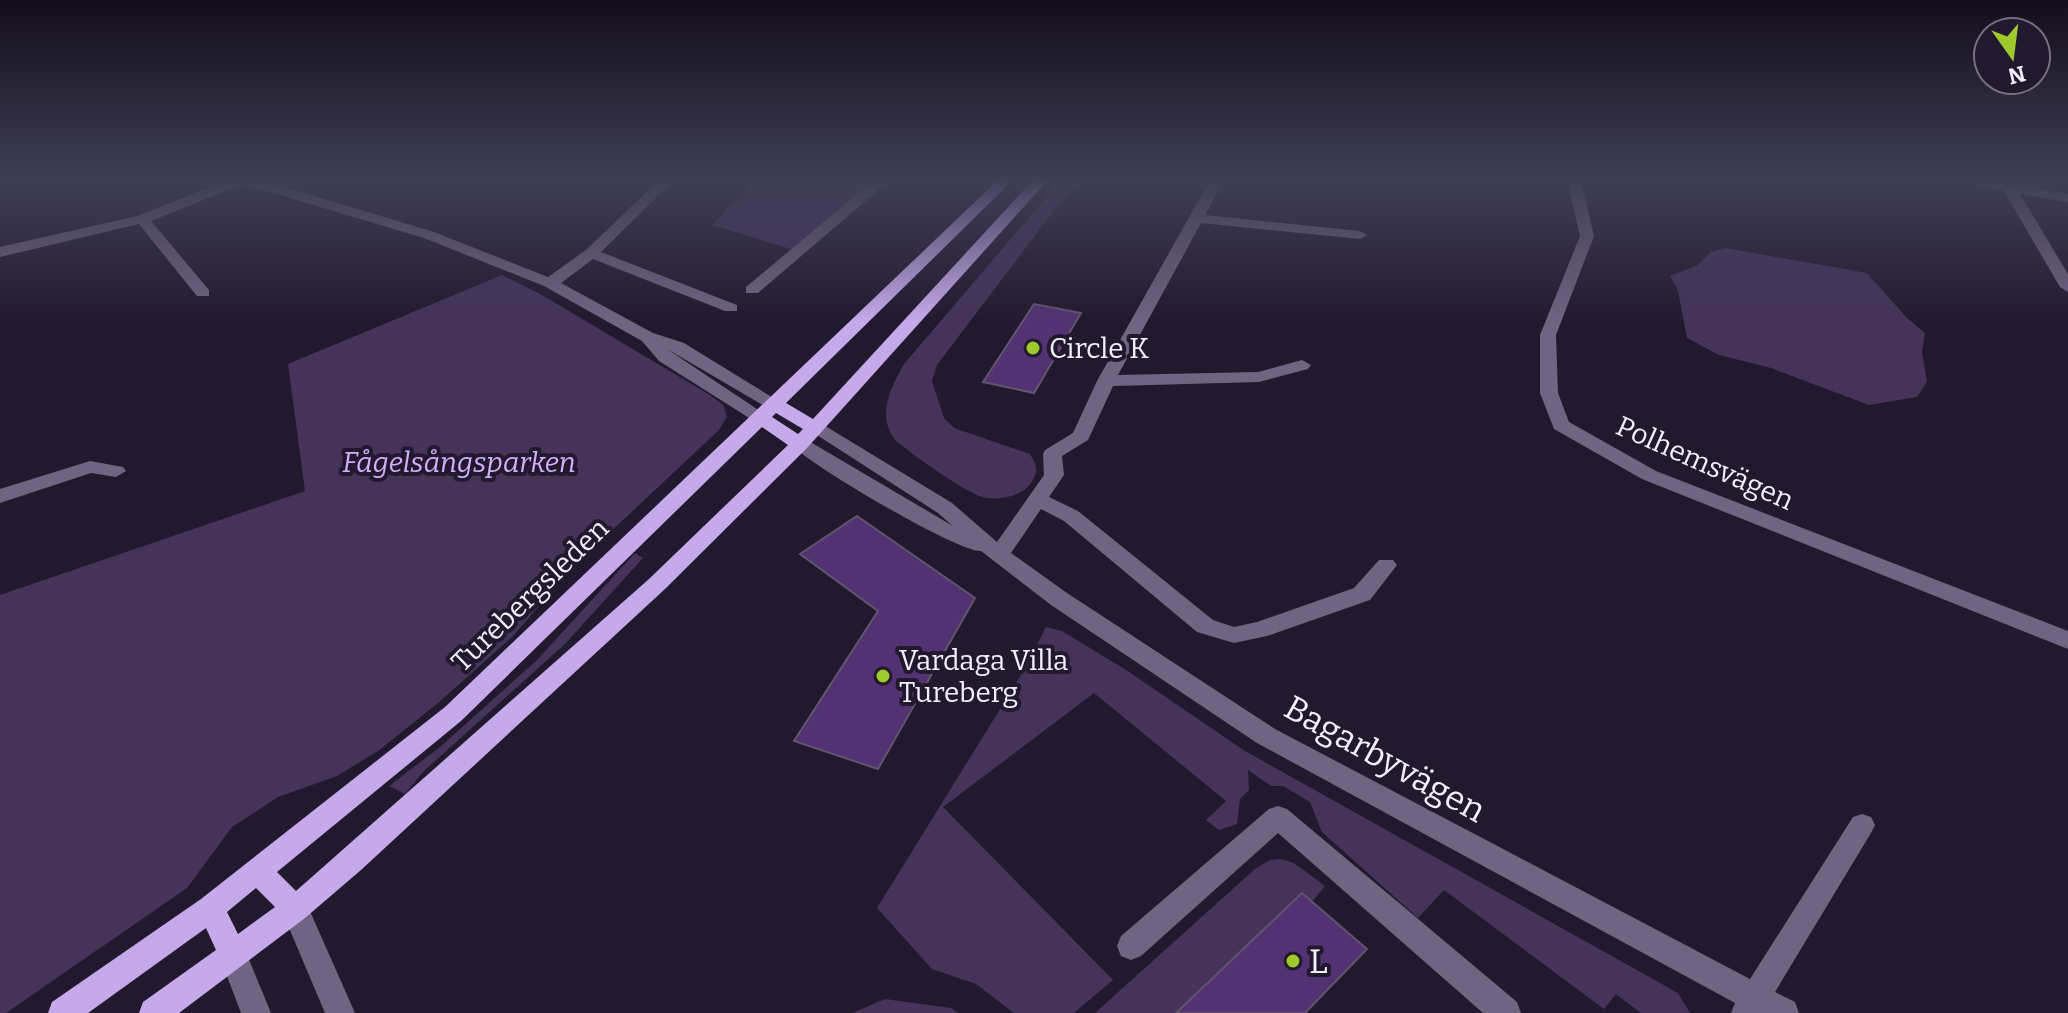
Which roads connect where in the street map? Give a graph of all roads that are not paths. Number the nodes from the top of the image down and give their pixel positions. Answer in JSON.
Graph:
{"nodes":[{"id":1,"x":106,"y":227,"type":"edge"},
{"id":2,"x":149,"y":227,"type":"edge"},
{"id":3,"x":403,"y":227,"type":"edge"},
{"id":4,"x":618,"y":227,"type":"edge"},
{"id":5,"x":827,"y":227,"type":"edge"},
{"id":6,"x":957,"y":227,"type":"edge"},
{"id":7,"x":998,"y":227,"type":"edge"},
{"id":8,"x":1190,"y":227,"type":"edge"},
{"id":9,"x":1285,"y":227,"type":"edge"},
{"id":10,"x":1585,"y":227,"type":"edge"},
{"id":11,"x":2032,"y":227,"type":"edge"},
{"id":12,"x":1360,"y":235,"type":"dead end"},
{"id":13,"x":0,"y":252,"type":"edge"},
{"id":14,"x":591,"y":253,"type":"junction"},
{"id":15,"x":550,"y":283,"type":"junction"},
{"id":16,"x":2068,"y":287,"type":"edge"},
{"id":17,"x":752,"y":290,"type":"dead end"},
{"id":18,"x":203,"y":293,"type":"dead end"},
{"id":19,"x":731,"y":308,"type":"dead end"},
{"id":20,"x":1302,"y":365,"type":"dead end"},
{"id":21,"x":1106,"y":381,"type":"junction"},
{"id":22,"x":767,"y":411,"type":"junction"},
{"id":23,"x":808,"y":436,"type":"junction"},
{"id":24,"x":116,"y":471,"type":"dead end"},
{"id":25,"x":0,"y":496,"type":"edge"},
{"id":26,"x":1038,"y":500,"type":"junction"},
{"id":27,"x":999,"y":555,"type":"junction"},
{"id":28,"x":1386,"y":565,"type":"dead end"},
{"id":29,"x":2068,"y":640,"type":"edge"},
{"id":30,"x":1862,"y":825,"type":"dead end"},
{"id":31,"x":258,"y":871,"type":"junction"},
{"id":32,"x":211,"y":908,"type":"junction"},
{"id":33,"x":295,"y":909,"type":"junction"},
{"id":34,"x":1131,"y":946,"type":"dead end"},
{"id":35,"x":233,"y":955,"type":"junction"},
{"id":36,"x":1750,"y":1005,"type":"edge"},
{"id":37,"x":63,"y":1013,"type":"edge"},
{"id":38,"x":154,"y":1013,"type":"edge"},
{"id":39,"x":256,"y":1013,"type":"edge"},
{"id":40,"x":340,"y":1013,"type":"edge"},
{"id":41,"x":1506,"y":1013,"type":"edge"},
{"id":42,"x":1784,"y":1013,"type":"edge"}],
"edges":[{"from":1,"to":13,"type":"street"},
{"from":2,"to":18,"type":"street"},
{"from":3,"to":15,"type":"street"},
{"from":4,"to":14,"type":"street"},
{"from":5,"to":17,"type":"street"},
{"from":6,"to":22,"type":"main road","name":"Turebergsleden"},
{"from":7,"to":23,"type":"main road"},
{"from":8,"to":21,"type":"street"},
{"from":9,"to":12,"type":"street"},
{"from":10,"to":29,"type":"street","name":"Polhemsvägen"},
{"from":11,"to":16,"type":"street"},
{"from":14,"to":15,"type":"street"},
{"from":14,"to":19,"type":"street"},
{"from":15,"to":22,"type":"street"},
{"from":20,"to":21,"type":"street"},
{"from":21,"to":26,"type":"street"},
{"from":22,"to":23,"type":"main road"},
{"from":22,"to":31,"type":"main road","name":"Turebergsleden"},
{"from":23,"to":27,"type":"street","name":"Bagarbyvägen"},
{"from":23,"to":33,"type":"main road"},
{"from":24,"to":25,"type":"street"},
{"from":26,"to":27,"type":"street"},
{"from":26,"to":28,"type":"street"},
{"from":27,"to":36,"type":"street","name":"Bagarbyvägen"},
{"from":30,"to":36,"type":"street"},
{"from":31,"to":32,"type":"main road","name":"Turebergsleden"},
{"from":31,"to":33,"type":"main road"},
{"from":32,"to":35,"type":"main road"},
{"from":32,"to":37,"type":"main road","name":"Turebergsleden"},
{"from":33,"to":35,"type":"main road"},
{"from":33,"to":40,"type":"street"},
{"from":34,"to":41,"type":"street"},
{"from":35,"to":38,"type":"main road"},
{"from":35,"to":39,"type":"street"},
{"from":36,"to":42,"type":"street","name":"Bagarbyvägen"}]}
